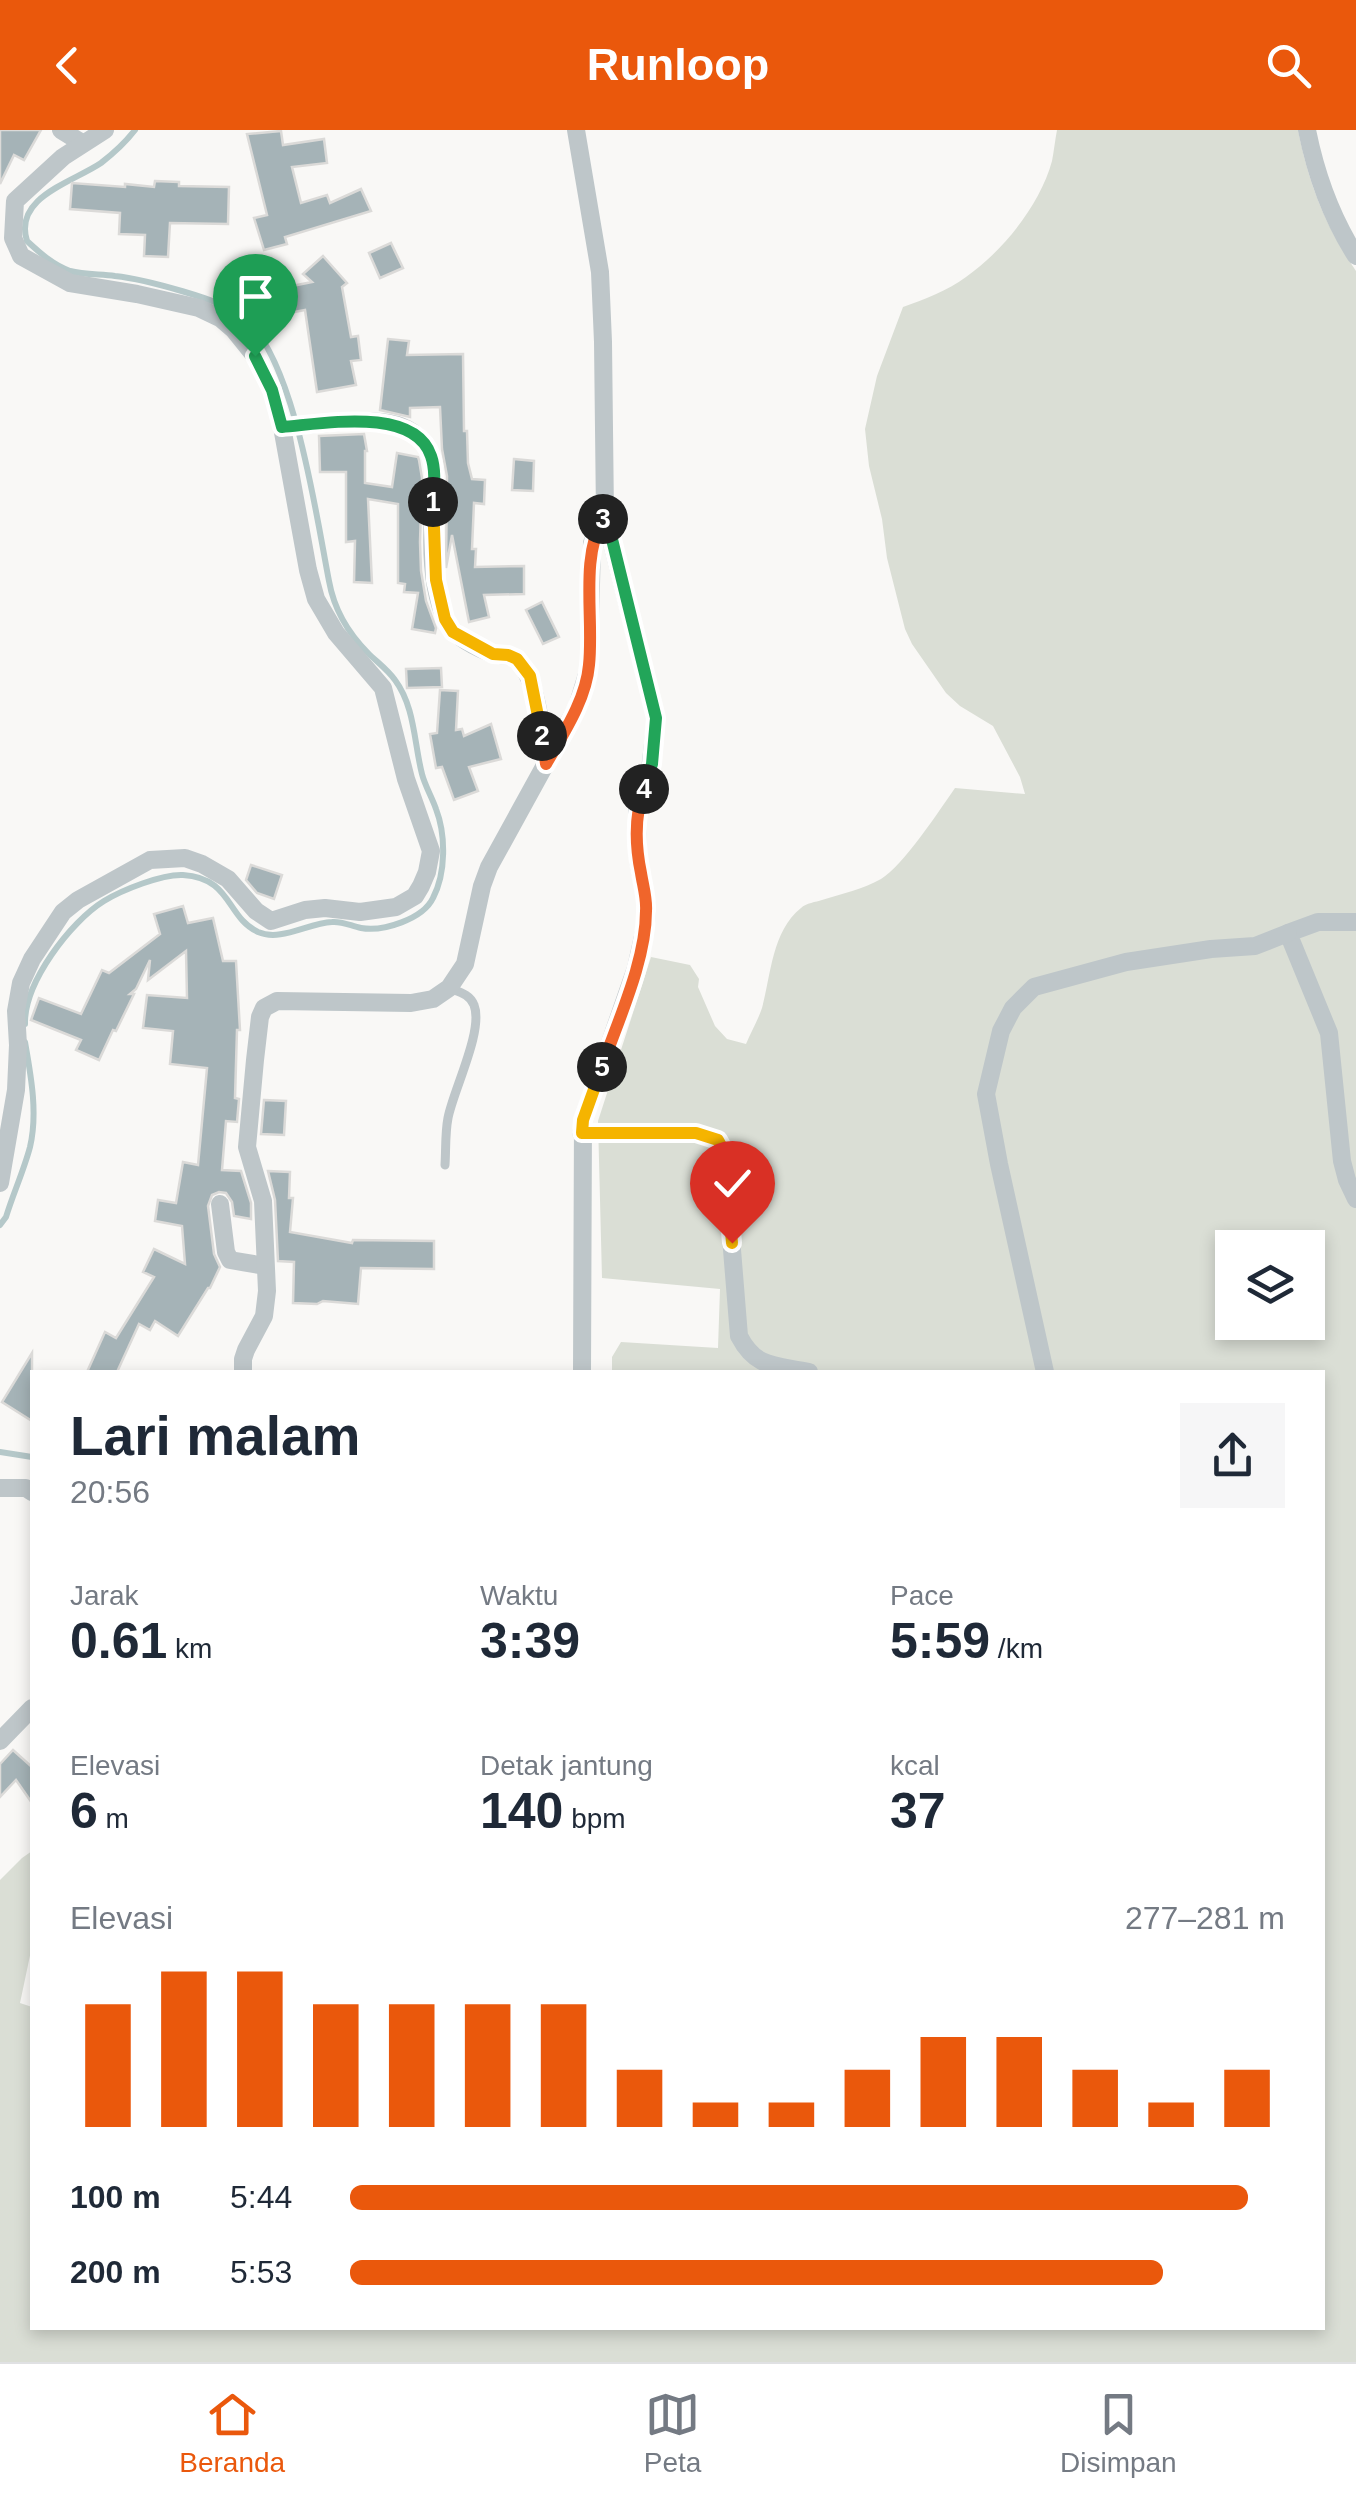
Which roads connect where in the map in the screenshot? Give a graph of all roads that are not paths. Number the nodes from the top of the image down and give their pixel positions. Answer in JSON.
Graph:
{"nodes":[{"id":1,"x":61,"y":130,"type":"edge"},
{"id":2,"x":105,"y":130,"type":"edge"},
{"id":3,"x":576,"y":130,"type":"edge"},
{"id":4,"x":1307,"y":130,"type":"edge"},
{"id":5,"x":82,"y":143,"type":"junction"},
{"id":6,"x":1356,"y":256,"type":"edge"},
{"id":7,"x":290,"y":426,"type":"junction"},
{"id":8,"x":606,"y":515,"type":"junction"},
{"id":9,"x":546,"y":764,"type":"junction"},
{"id":10,"x":1356,"y":922,"type":"edge"},
{"id":11,"x":1288,"y":933,"type":"junction"},
{"id":12,"x":450,"y":988,"type":"junction"},
{"id":13,"x":582,"y":1133,"type":"junction"},
{"id":14,"x":445,"y":1165,"type":"dead end"},
{"id":15,"x":0,"y":1183,"type":"edge"},
{"id":16,"x":1356,"y":1199,"type":"edge"},
{"id":17,"x":220,"y":1204,"type":"dead end"},
{"id":18,"x":266,"y":1266,"type":"junction"},
{"id":19,"x":243,"y":1370,"type":"edge"},
{"id":20,"x":582,"y":1370,"type":"edge"},
{"id":21,"x":799,"y":1370,"type":"edge"},
{"id":22,"x":1045,"y":1370,"type":"edge"},
{"id":23,"x":0,"y":1478,"type":"edge"},
{"id":24,"x":0,"y":1488,"type":"edge"},
{"id":25,"x":29,"y":1490,"type":"edge"},
{"id":26,"x":30,"y":1710,"type":"edge"},
{"id":27,"x":0,"y":1740,"type":"edge"}],
"edges":[{"from":1,"to":5,"type":"street"},
{"from":2,"to":5,"type":"street"},
{"from":3,"to":8,"type":"street"},
{"from":4,"to":6,"type":"street"},
{"from":5,"to":7,"type":"street"},
{"from":7,"to":9,"type":"street"},
{"from":7,"to":15,"type":"street"},
{"from":8,"to":9,"type":"street"},
{"from":8,"to":13,"type":"street"},
{"from":9,"to":12,"type":"street"},
{"from":10,"to":11,"type":"street"},
{"from":11,"to":16,"type":"street"},
{"from":11,"to":22,"type":"street"},
{"from":12,"to":14,"type":"lane"},
{"from":12,"to":18,"type":"street"},
{"from":13,"to":20,"type":"street"},
{"from":13,"to":21,"type":"street"},
{"from":17,"to":18,"type":"street"},
{"from":18,"to":19,"type":"street"},
{"from":23,"to":25,"type":"street"},
{"from":24,"to":25,"type":"street"},
{"from":26,"to":27,"type":"street"}]}
